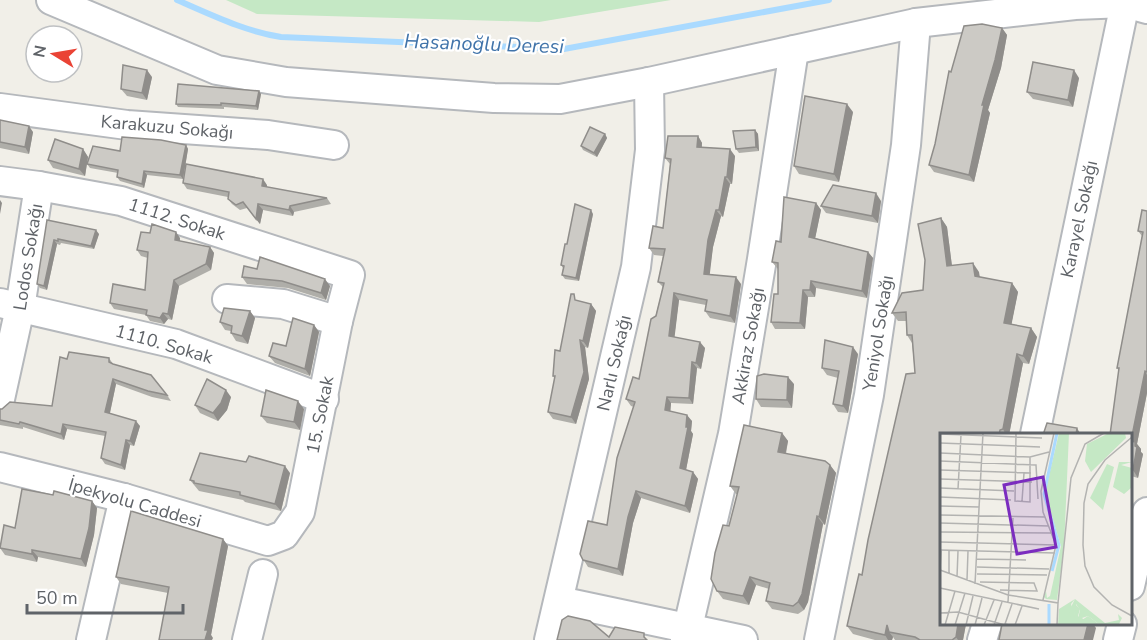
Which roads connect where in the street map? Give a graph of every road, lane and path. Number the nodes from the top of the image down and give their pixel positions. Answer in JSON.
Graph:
{"nodes":[{"id":1,"x":51,"y":0,"type":"edge"},
{"id":2,"x":1136,"y":6,"type":"edge"},
{"id":3,"x":916,"y":23,"type":"junction"},
{"id":4,"x":794,"y":50,"type":"junction"},
{"id":5,"x":648,"y":82,"type":"junction"},
{"id":6,"x":0,"y":108,"type":"edge"},
{"id":7,"x":334,"y":145,"type":"dead end"},
{"id":8,"x":0,"y":182,"type":"edge"},
{"id":9,"x":39,"y":186,"type":"junction"},
{"id":10,"x":350,"y":275,"type":"joint"},
{"id":11,"x":227,"y":299,"type":"dead end"},
{"id":12,"x":10,"y":306,"type":"edge"},
{"id":13,"x":338,"y":321,"type":"junction"},
{"id":14,"x":0,"y":399,"type":"edge"},
{"id":15,"x":324,"y":399,"type":"junction"},
{"id":16,"x":1035,"y":433,"type":"edge"},
{"id":17,"x":0,"y":466,"type":"edge"},
{"id":18,"x":124,"y":498,"type":"junction"},
{"id":19,"x":1147,"y":512,"type":"edge"},
{"id":20,"x":268,"y":541,"type":"joint"},
{"id":21,"x":263,"y":574,"type":"dead end"},
{"id":22,"x":1132,"y":581,"type":"edge"},
{"id":23,"x":559,"y":601,"type":"junction"},
{"id":24,"x":987,"y":625,"type":"edge"},
{"id":25,"x":1122,"y":625,"type":"edge"},
{"id":26,"x":687,"y":634,"type":"edge"},
{"id":27,"x":91,"y":640,"type":"edge"},
{"id":28,"x":247,"y":640,"type":"edge"},
{"id":29,"x":549,"y":640,"type":"edge"},
{"id":30,"x":743,"y":640,"type":"edge"},
{"id":31,"x":819,"y":640,"type":"edge"},
{"id":32,"x":982,"y":640,"type":"edge"},
{"id":33,"x":1118,"y":640,"type":"edge"}],
"edges":[{"from":1,"to":5,"type":"street"},
{"from":2,"to":3,"type":"street"},
{"from":2,"to":16,"type":"street","name":"Karayel Sokağı"},
{"from":3,"to":4,"type":"street"},
{"from":3,"to":31,"type":"street","name":"Yeniyol Sokağı"},
{"from":4,"to":5,"type":"street"},
{"from":4,"to":26,"type":"street","name":"Akkiraz Sokağı"},
{"from":5,"to":23,"type":"street","name":"Narlı Sokağı"},
{"from":6,"to":7,"type":"street","name":"Karakuzu Sokağı"},
{"from":8,"to":9,"type":"street","name":"1112. Sokak"},
{"from":9,"to":10,"type":"street","name":"1112. Sokak"},
{"from":9,"to":12,"type":"street","name":"Lodos Sokağı"},
{"from":10,"to":13,"type":"street","name":"15. Sokak"},
{"from":11,"to":13,"type":"street"},
{"from":12,"to":14,"type":"street","name":"Lodos Sokağı"},
{"from":12,"to":15,"type":"street","name":"1110. Sokak"},
{"from":13,"to":15,"type":"street","name":"15. Sokak"},
{"from":15,"to":20,"type":"street","name":"15. Sokak"},
{"from":17,"to":18,"type":"street","name":"İpekyolu Caddesi"},
{"from":18,"to":20,"type":"street","name":"İpekyolu Caddesi"},
{"from":18,"to":27,"type":"street"},
{"from":19,"to":22,"type":"street"},
{"from":21,"to":28,"type":"street"},
{"from":23,"to":26,"type":"street"},
{"from":23,"to":29,"type":"street","name":"Narlı Sokağı"},
{"from":24,"to":32,"type":"street"},
{"from":25,"to":33,"type":"street"},
{"from":26,"to":30,"type":"street"}]}
